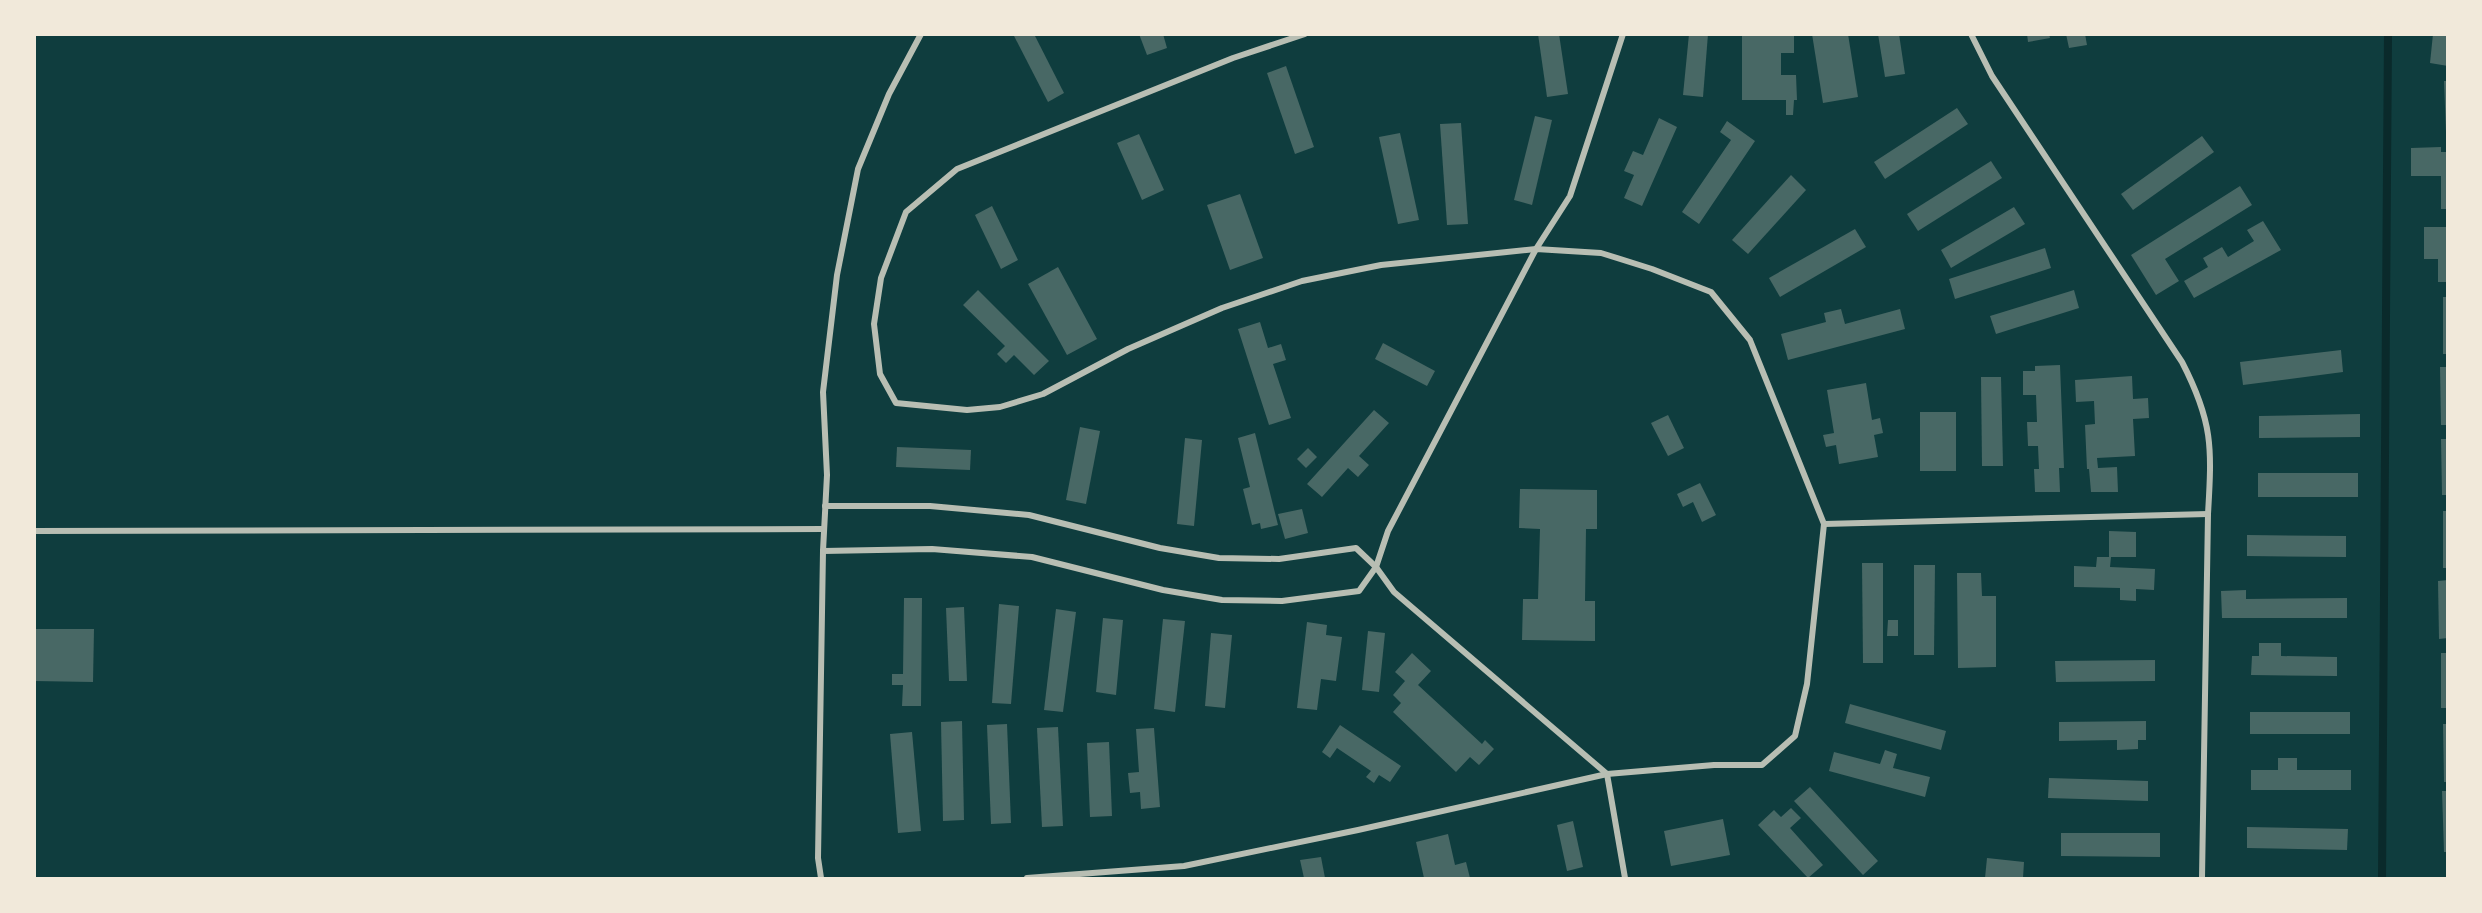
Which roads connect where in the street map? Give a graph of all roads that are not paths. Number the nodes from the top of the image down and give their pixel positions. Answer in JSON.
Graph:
{"nodes":[{"id":1,"x":921,"y":34,"type":"edge"},
{"id":2,"x":1305,"y":34,"type":"edge"},
{"id":3,"x":1623,"y":34,"type":"edge"},
{"id":4,"x":1971,"y":34,"type":"edge"},
{"id":5,"x":1536,"y":249,"type":"junction"},
{"id":6,"x":825,"y":506,"type":"junction"},
{"id":7,"x":2208,"y":514,"type":"junction"},
{"id":8,"x":1824,"y":524,"type":"junction"},
{"id":9,"x":824,"y":529,"type":"junction"},
{"id":10,"x":34,"y":531,"type":"edge"},
{"id":11,"x":823,"y":551,"type":"junction"},
{"id":12,"x":1376,"y":567,"type":"junction"},
{"id":13,"x":1607,"y":774,"type":"junction"},
{"id":14,"x":821,"y":879,"type":"edge"},
{"id":15,"x":1027,"y":879,"type":"edge"},
{"id":16,"x":1625,"y":879,"type":"edge"},
{"id":17,"x":2202,"y":879,"type":"edge"}],
"edges":[{"from":1,"to":6,"type":"street"},
{"from":2,"to":5,"type":"street"},
{"from":3,"to":5,"type":"street"},
{"from":4,"to":7,"type":"street"},
{"from":5,"to":8,"type":"street"},
{"from":5,"to":12,"type":"street"},
{"from":6,"to":9,"type":"street"},
{"from":6,"to":12,"type":"street"},
{"from":7,"to":8,"type":"street"},
{"from":7,"to":17,"type":"street"},
{"from":8,"to":13,"type":"street"},
{"from":9,"to":10,"type":"street"},
{"from":9,"to":11,"type":"street"},
{"from":11,"to":12,"type":"street"},
{"from":11,"to":14,"type":"street"},
{"from":12,"to":13,"type":"street"},
{"from":13,"to":15,"type":"street"},
{"from":13,"to":16,"type":"street"}]}
